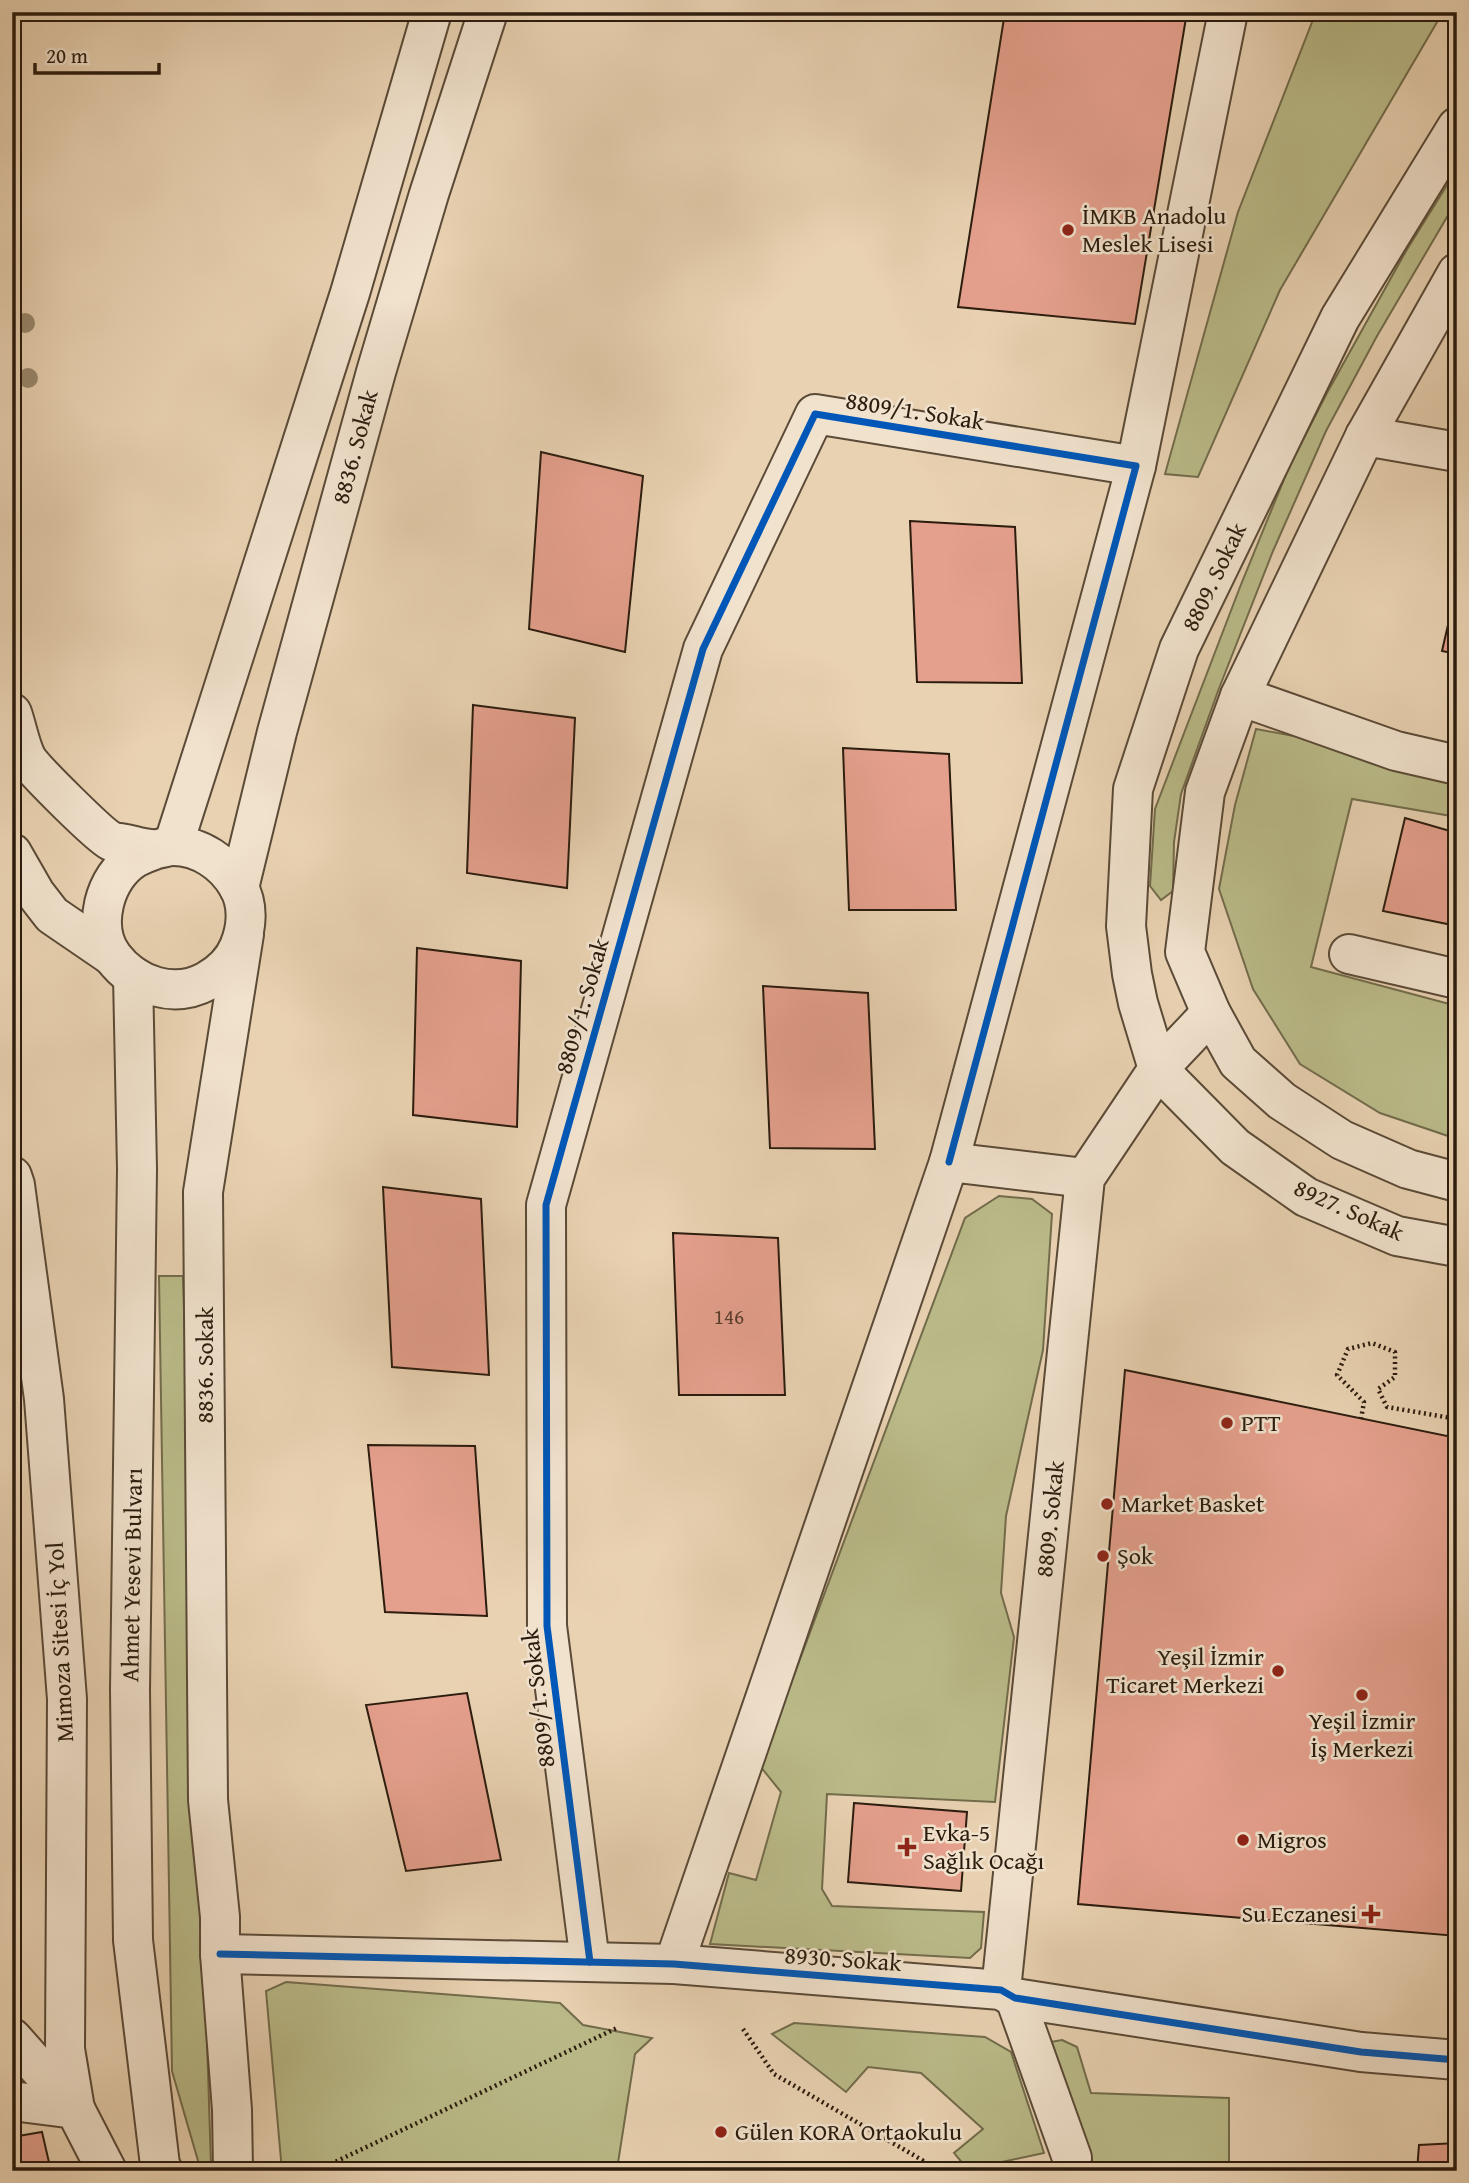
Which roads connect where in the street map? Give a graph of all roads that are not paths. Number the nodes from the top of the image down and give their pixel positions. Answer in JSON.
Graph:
{"nodes":[{"id":1,"x":432,"y":12,"type":"edge"},
{"id":2,"x":488,"y":12,"type":"edge"},
{"id":3,"x":1228,"y":12,"type":"edge"},
{"id":4,"x":1457,"y":127,"type":"edge"},
{"id":5,"x":1457,"y":273,"type":"edge"},
{"id":6,"x":1366,"y":436,"type":"junction"},
{"id":7,"x":1457,"y":452,"type":"edge"},
{"id":8,"x":1136,"y":466,"type":"junction"},
{"id":9,"x":1240,"y":696,"type":"junction"},
{"id":10,"x":12,"y":713,"type":"edge"},
{"id":11,"x":1457,"y":765,"type":"edge"},
{"id":12,"x":164,"y":848,"type":"junction"},
{"id":13,"x":12,"y":853,"type":"edge"},
{"id":14,"x":239,"y":888,"type":"junction"},
{"id":15,"x":244,"y":934,"type":"junction"},
{"id":16,"x":1349,"y":954,"type":"dead end"},
{"id":17,"x":123,"y":966,"type":"junction"},
{"id":18,"x":1457,"y":979,"type":"edge"},
{"id":19,"x":1211,"y":1013,"type":"junction"},
{"id":20,"x":1158,"y":1069,"type":"junction"},
{"id":21,"x":949,"y":1163,"type":"junction"},
{"id":22,"x":12,"y":1177,"type":"edge"},
{"id":23,"x":1085,"y":1178,"type":"junction"},
{"id":24,"x":1457,"y":1182,"type":"edge"},
{"id":25,"x":1457,"y":1247,"type":"edge"},
{"id":26,"x":220,"y":1954,"type":"junction"},
{"id":27,"x":590,"y":1962,"type":"junction"},
{"id":28,"x":674,"y":1965,"type":"junction"},
{"id":29,"x":1008,"y":1994,"type":"junction"},
{"id":30,"x":12,"y":2038,"type":"edge"},
{"id":31,"x":1457,"y":2060,"type":"edge"},
{"id":32,"x":12,"y":2101,"type":"edge"},
{"id":33,"x":75,"y":2109,"type":"junction"},
{"id":34,"x":1072,"y":2158,"type":"dead end"},
{"id":35,"x":107,"y":2171,"type":"edge"},
{"id":36,"x":163,"y":2171,"type":"edge"},
{"id":37,"x":233,"y":2171,"type":"edge"}],
"edges":[{"from":1,"to":12,"type":"street"},
{"from":2,"to":14,"type":"street","name":"8836. Sokak"},
{"from":3,"to":8,"type":"street"},
{"from":4,"to":20,"type":"street","name":"8809. Sokak"},
{"from":5,"to":6,"type":"street"},
{"from":6,"to":7,"type":"street"},
{"from":6,"to":9,"type":"street"},
{"from":8,"to":21,"type":"street"},
{"from":8,"to":27,"type":"street","name":"8809/1. Sokak"},
{"from":9,"to":11,"type":"street"},
{"from":9,"to":19,"type":"street"},
{"from":10,"to":12,"type":"street"},
{"from":12,"to":14,"type":"street"},
{"from":12,"to":17,"type":"street"},
{"from":13,"to":17,"type":"street"},
{"from":14,"to":15,"type":"street"},
{"from":15,"to":17,"type":"street"},
{"from":15,"to":26,"type":"street","name":"8836. Sokak"},
{"from":16,"to":18,"type":"street"},
{"from":17,"to":36,"type":"street","name":"Ahmet Yesevi Bulvarı"},
{"from":19,"to":20,"type":"street","name":"8809. Sokak"},
{"from":19,"to":24,"type":"street"},
{"from":20,"to":23,"type":"street","name":"8809. Sokak"},
{"from":20,"to":25,"type":"street","name":"8927. Sokak"},
{"from":21,"to":23,"type":"street"},
{"from":21,"to":28,"type":"street"},
{"from":22,"to":33,"type":"street","name":"Mimoza Sitesi İç Yol"},
{"from":23,"to":29,"type":"street","name":"8809. Sokak"},
{"from":26,"to":27,"type":"street","name":"8930. Sokak"},
{"from":26,"to":37,"type":"street","name":"8836. Sokak"},
{"from":27,"to":28,"type":"street","name":"8930. Sokak"},
{"from":28,"to":29,"type":"street","name":"8930. Sokak"},
{"from":29,"to":31,"type":"street","name":"8930. Sokak"},
{"from":29,"to":34,"type":"street"},
{"from":30,"to":33,"type":"street","name":"Mimoza Sitesi İç Yol"},
{"from":32,"to":33,"type":"street"},
{"from":33,"to":35,"type":"street","name":"Mimoza Sitesi İç Yol"}]}
